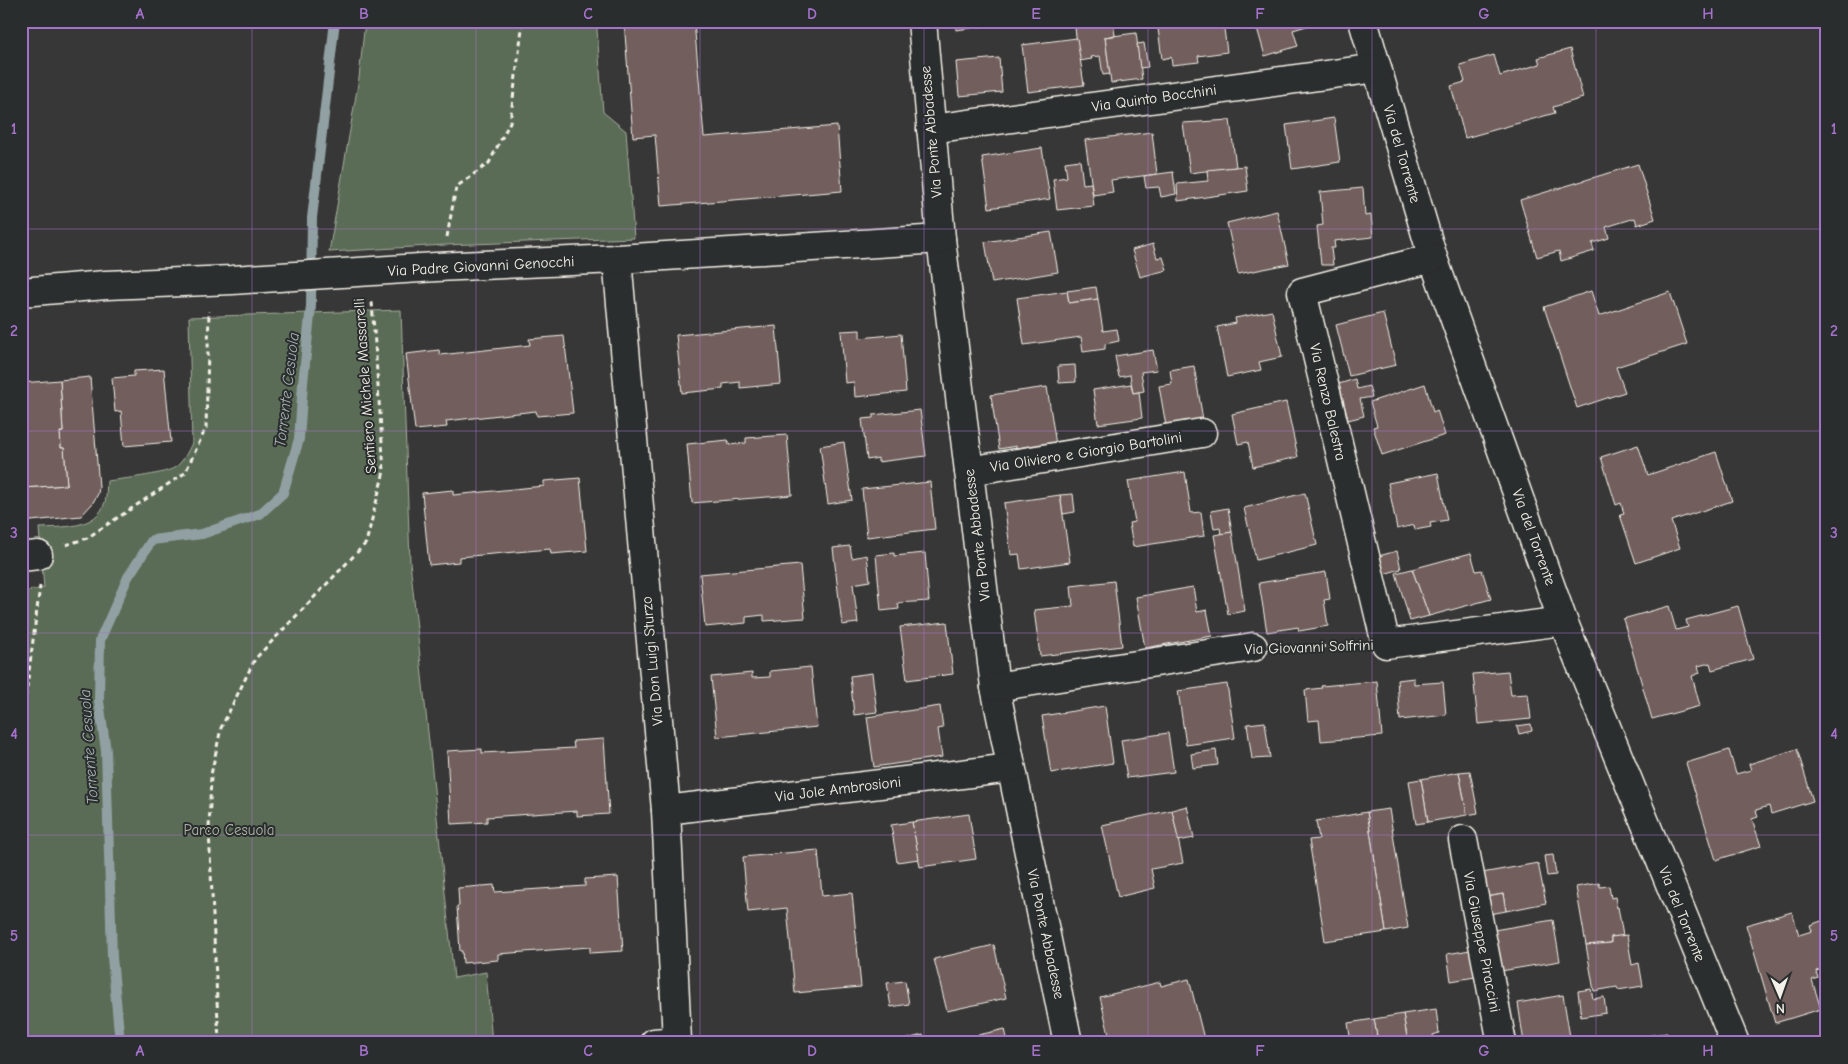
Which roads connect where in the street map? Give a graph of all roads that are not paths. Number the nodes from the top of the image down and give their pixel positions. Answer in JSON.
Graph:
{"nodes":[{"id":1,"x":922,"y":21,"type":"edge"},
{"id":2,"x":1363,"y":21,"type":"edge"},
{"id":3,"x":1377,"y":68,"type":"junction"},
{"id":4,"x":931,"y":129,"type":"junction"},
{"id":5,"x":941,"y":239,"type":"junction"},
{"id":6,"x":1433,"y":258,"type":"junction"},
{"id":7,"x":617,"y":259,"type":"junction"},
{"id":8,"x":21,"y":292,"type":"edge"},
{"id":9,"x":1202,"y":433,"type":"dead end"},
{"id":10,"x":969,"y":471,"type":"junction"},
{"id":11,"x":1564,"y":621,"type":"junction"},
{"id":12,"x":1386,"y":644,"type":"joint"},
{"id":13,"x":1253,"y":647,"type":"road end"},
{"id":14,"x":996,"y":687,"type":"junction"},
{"id":15,"x":1011,"y":768,"type":"junction"},
{"id":16,"x":666,"y":810,"type":"junction"},
{"id":17,"x":1463,"y":840,"type":"dead end"},
{"id":18,"x":654,"y":1043,"type":"edge"},
{"id":19,"x":1068,"y":1043,"type":"edge"},
{"id":20,"x":1502,"y":1043,"type":"edge"},
{"id":21,"x":1735,"y":1043,"type":"edge"}],
"edges":[{"from":1,"to":4,"type":"street","name":"Via Ponte Abbadesse"},
{"from":2,"to":3,"type":"street","name":"Via del Torrente"},
{"from":3,"to":4,"type":"street","name":"Via Quinto Bocchini"},
{"from":3,"to":6,"type":"street","name":"Via del Torrente"},
{"from":4,"to":5,"type":"street","name":"Via Ponte Abbadesse"},
{"from":5,"to":7,"type":"street","name":"Via Padre Giovanni Genocchi"},
{"from":5,"to":10,"type":"street","name":"Via Ponte Abbadesse"},
{"from":6,"to":11,"type":"street","name":"Via del Torrente"},
{"from":6,"to":12,"type":"street","name":"Via Renzo Balestra"},
{"from":7,"to":8,"type":"street","name":"Via Padre Giovanni Genocchi"},
{"from":7,"to":16,"type":"street","name":"Via Don Luigi Sturzo"},
{"from":9,"to":10,"type":"street","name":"Via Oliviero e Giorgio Bartolini"},
{"from":10,"to":14,"type":"street","name":"Via Ponte Abbadesse"},
{"from":11,"to":12,"type":"street","name":"Via Giovanni Solfrini"},
{"from":11,"to":21,"type":"street","name":"Via del Torrente"},
{"from":13,"to":14,"type":"street","name":"Via Giovanni Solfrini"},
{"from":14,"to":15,"type":"street","name":"Via Ponte Abbadesse"},
{"from":15,"to":16,"type":"street","name":"Via Jole Ambrosioni"},
{"from":15,"to":19,"type":"street","name":"Via Ponte Abbadesse"},
{"from":16,"to":18,"type":"street","name":"Via Don Luigi Sturzo"},
{"from":17,"to":20,"type":"street","name":"Via Giuseppe Piraccini"}]}
